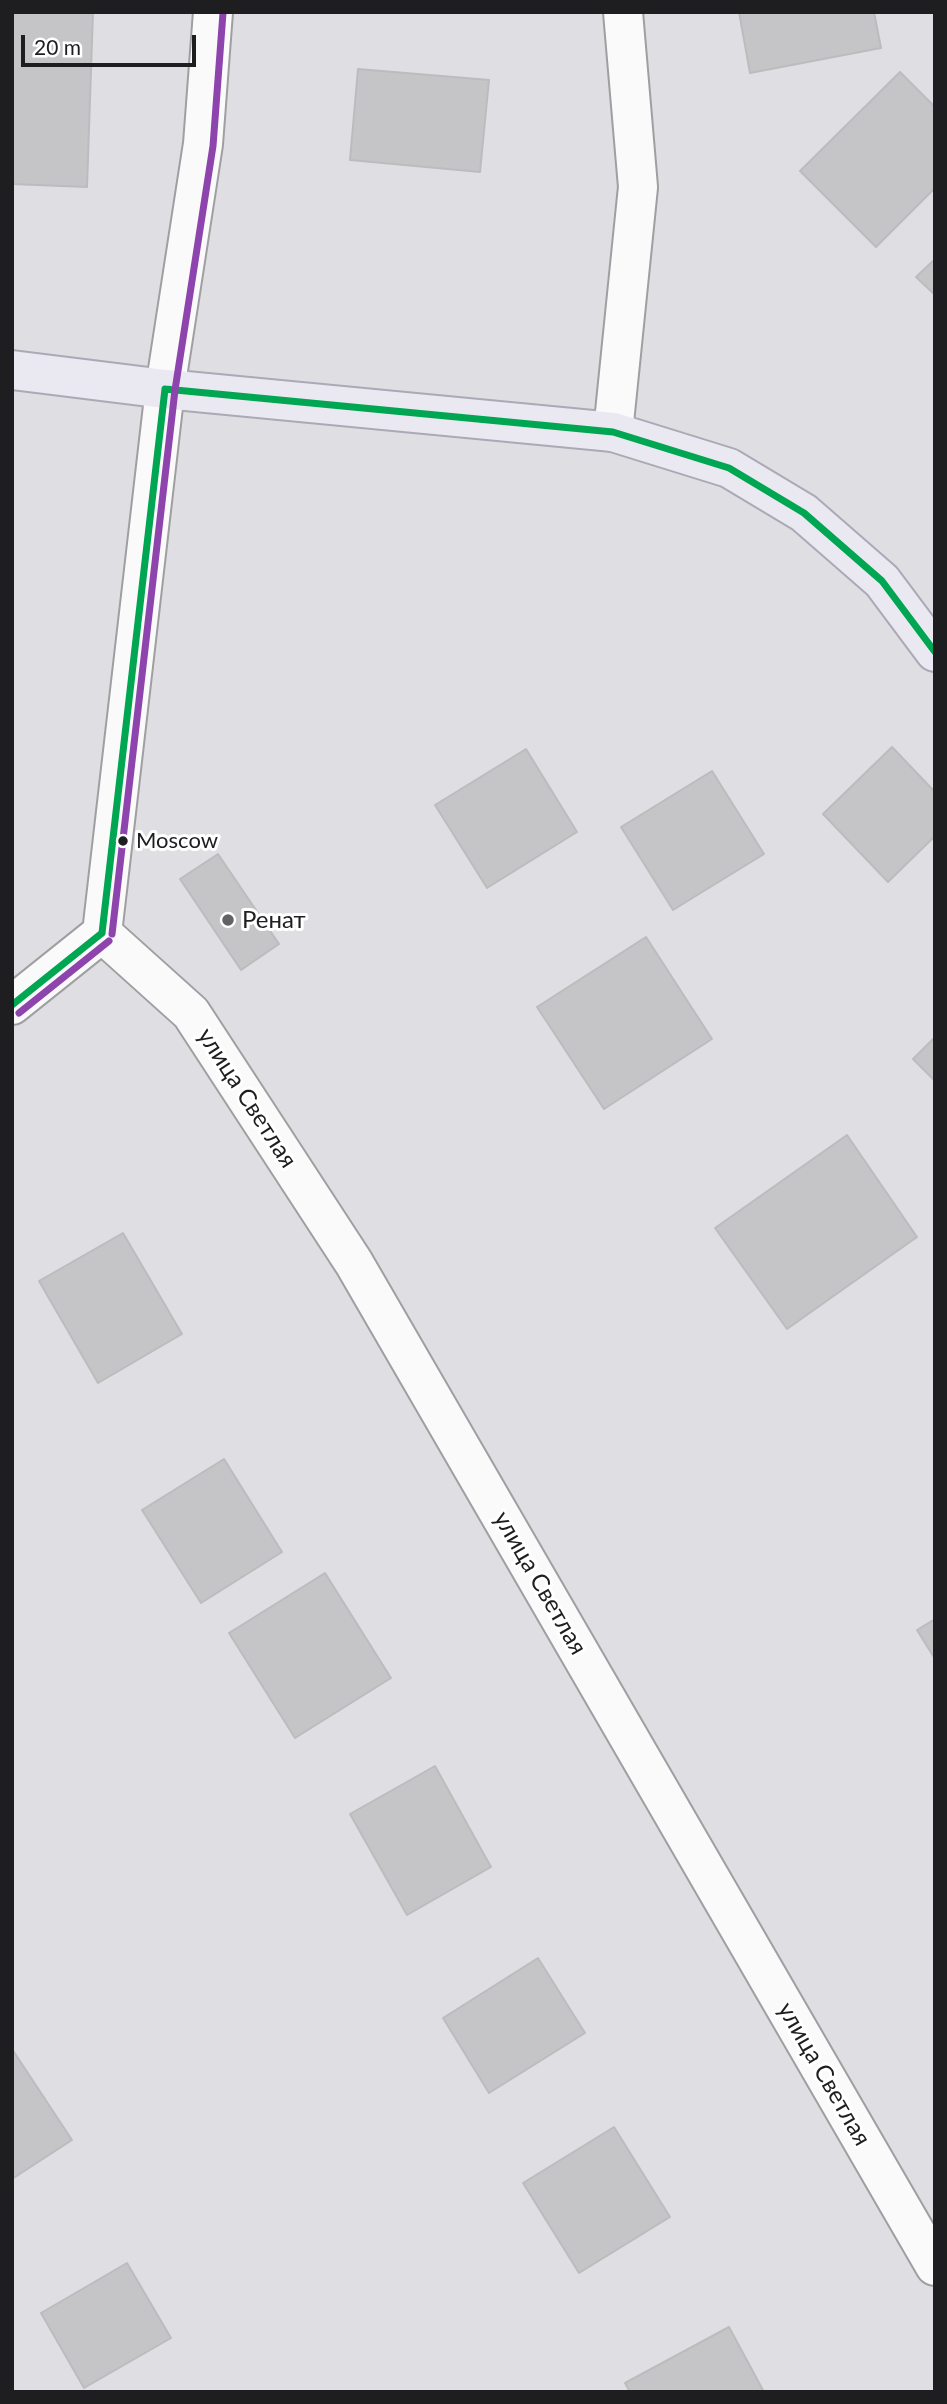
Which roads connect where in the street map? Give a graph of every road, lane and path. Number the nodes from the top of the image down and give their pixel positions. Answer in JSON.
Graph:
{"nodes":[{"id":1,"x":213,"y":12,"type":"edge"},
{"id":2,"x":624,"y":12,"type":"edge"},
{"id":3,"x":12,"y":370,"type":"edge"},
{"id":4,"x":165,"y":389,"type":"junction"},
{"id":5,"x":613,"y":432,"type":"junction"},
{"id":6,"x":935,"y":652,"type":"edge"},
{"id":7,"x":102,"y":933,"type":"junction"},
{"id":8,"x":12,"y":1005,"type":"edge"},
{"id":9,"x":935,"y":2266,"type":"edge"}],
"edges":[{"from":1,"to":4,"type":"street"},
{"from":2,"to":5,"type":"street"},
{"from":3,"to":4,"type":"main road"},
{"from":4,"to":5,"type":"main road"},
{"from":4,"to":7,"type":"street"},
{"from":5,"to":6,"type":"main road"},
{"from":7,"to":8,"type":"street"},
{"from":7,"to":9,"type":"street","name":"улица Светлая"}]}
